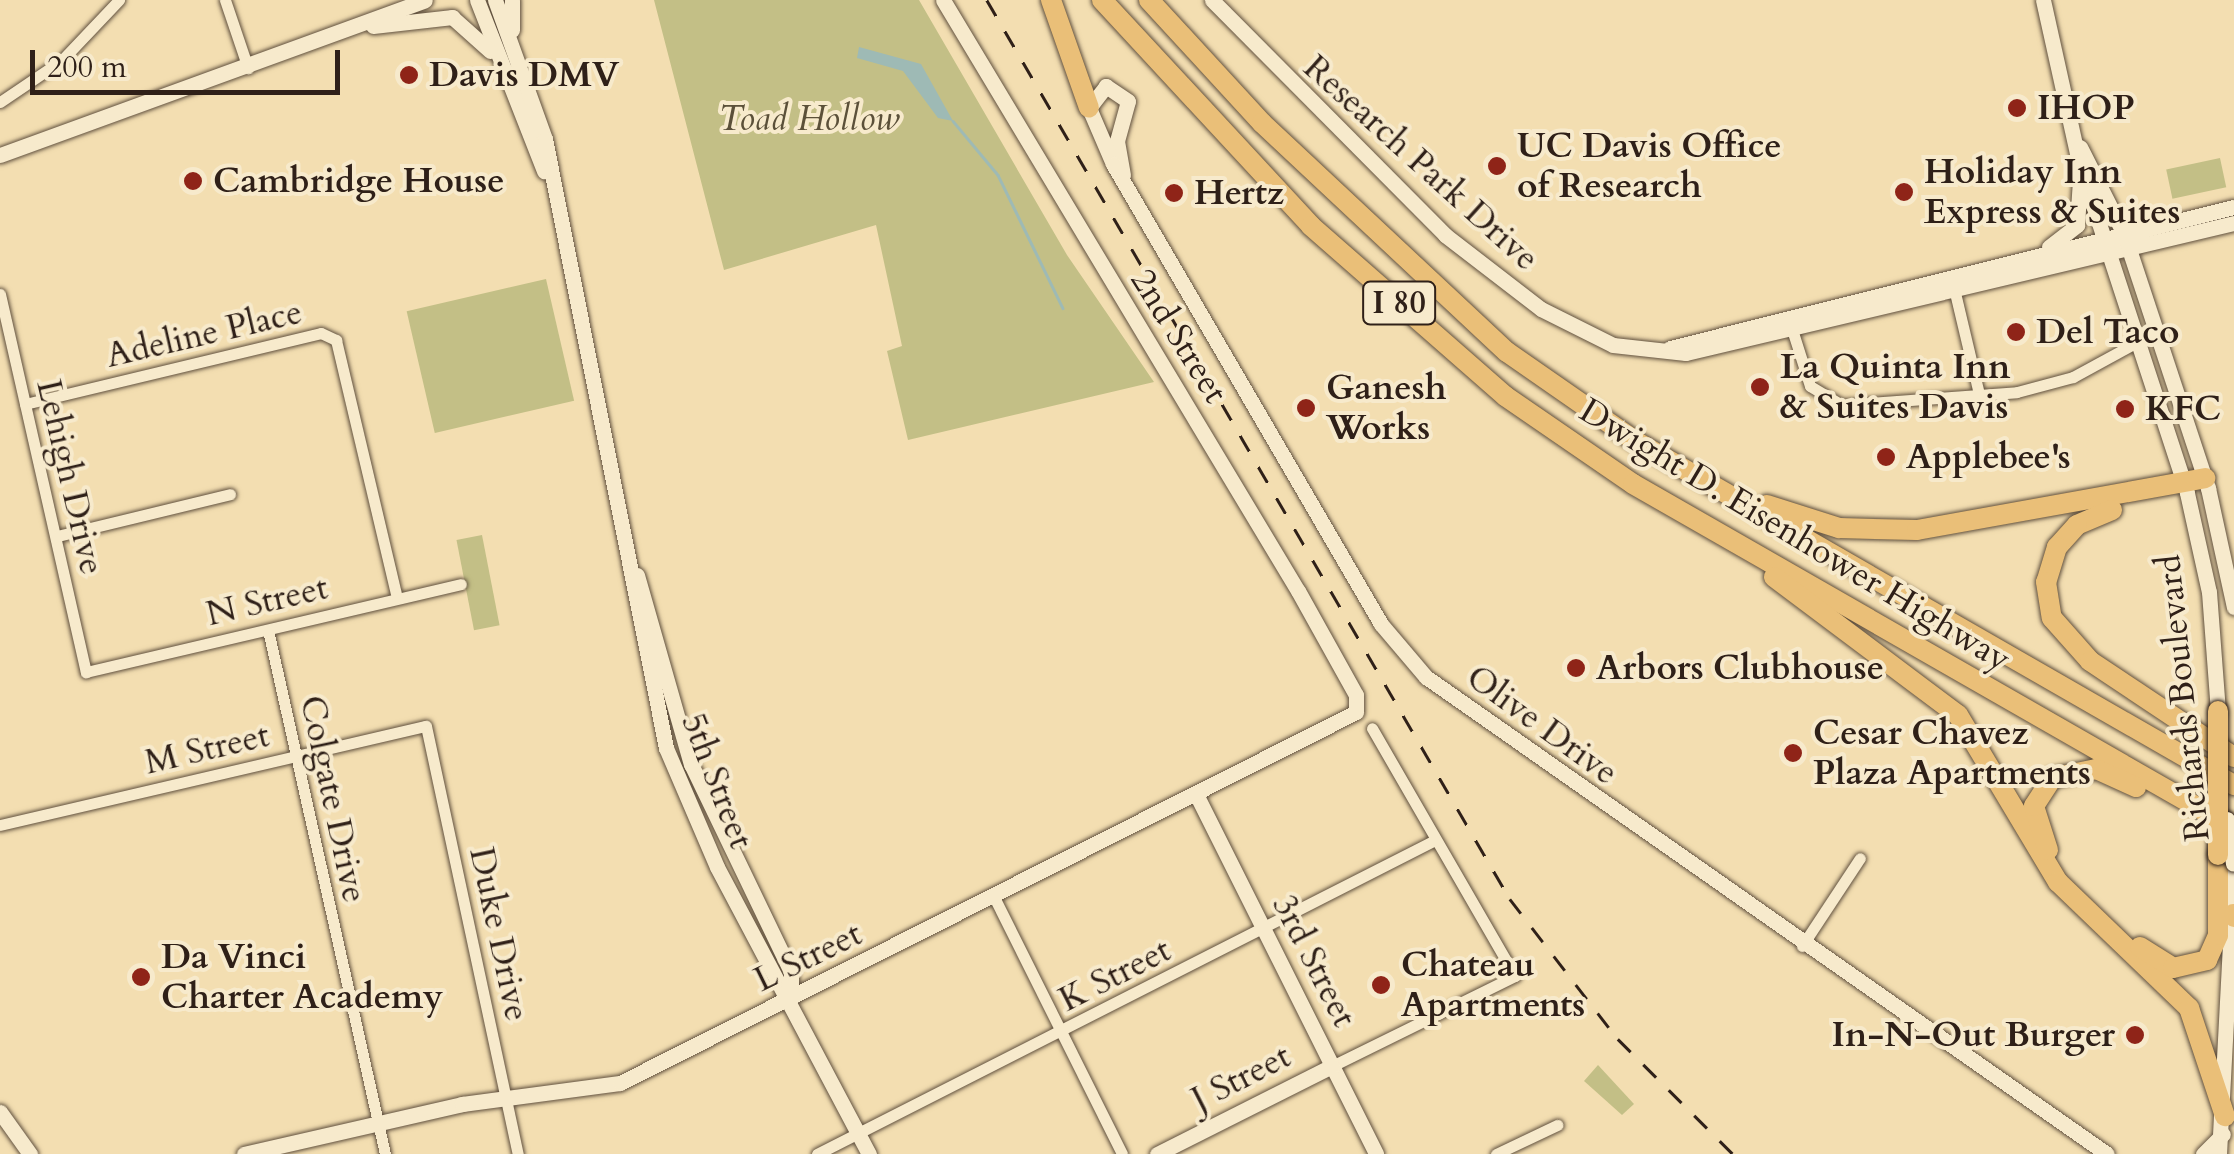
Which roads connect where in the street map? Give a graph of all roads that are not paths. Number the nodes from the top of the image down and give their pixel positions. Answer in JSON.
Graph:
{"nodes":[{"id":1,"x":119,"y":0,"type":"edge"},
{"id":2,"x":225,"y":0,"type":"edge"},
{"id":3,"x":424,"y":0,"type":"edge"},
{"id":4,"x":476,"y":0,"type":"edge"},
{"id":5,"x":495,"y":0,"type":"edge"},
{"id":6,"x":512,"y":0,"type":"edge"},
{"id":7,"x":943,"y":0,"type":"edge"},
{"id":8,"x":1051,"y":0,"type":"edge"},
{"id":9,"x":1102,"y":0,"type":"edge"},
{"id":10,"x":1149,"y":0,"type":"edge"},
{"id":11,"x":1212,"y":0,"type":"edge"},
{"id":12,"x":2044,"y":0,"type":"edge"},
{"id":13,"x":406,"y":5,"type":"edge"},
{"id":14,"x":364,"y":26,"type":"junction"},
{"id":15,"x":513,"y":49,"type":"junction"},
{"id":16,"x":500,"y":63,"type":"junction"},
{"id":17,"x":248,"y":68,"type":"junction"},
{"id":18,"x":0,"y":102,"type":"edge"},
{"id":19,"x":1089,"y":108,"type":"junction"},
{"id":20,"x":2079,"y":154,"type":"junction"},
{"id":21,"x":0,"y":156,"type":"edge"},
{"id":22,"x":546,"y":175,"type":"junction"},
{"id":23,"x":1123,"y":175,"type":"junction"},
{"id":24,"x":2234,"y":207,"type":"edge"},
{"id":25,"x":2234,"y":222,"type":"edge"},
{"id":26,"x":2119,"y":243,"type":"junction"},
{"id":27,"x":2032,"y":256,"type":"junction"},
{"id":28,"x":1953,"y":284,"type":"junction"},
{"id":29,"x":0,"y":294,"type":"edge"},
{"id":30,"x":1790,"y":322,"type":"junction"},
{"id":31,"x":2142,"y":339,"type":"junction"},
{"id":32,"x":1980,"y":398,"type":"junction"},
{"id":33,"x":24,"y":404,"type":"junction"},
{"id":34,"x":1635,"y":441,"type":"junction"},
{"id":35,"x":2196,"y":486,"type":"junction"},
{"id":36,"x":230,"y":494,"type":"dead end"},
{"id":37,"x":57,"y":536,"type":"junction"},
{"id":38,"x":1744,"y":549,"type":"junction"},
{"id":39,"x":461,"y":584,"type":"dead end"},
{"id":40,"x":397,"y":598,"type":"junction"},
{"id":41,"x":2234,"y":607,"type":"edge"},
{"id":42,"x":268,"y":630,"type":"junction"},
{"id":43,"x":86,"y":672,"type":"joint"},
{"id":44,"x":1359,"y":705,"type":"joint"},
{"id":45,"x":2218,"y":711,"type":"joint"},
{"id":46,"x":426,"y":726,"type":"joint"},
{"id":47,"x":1372,"y":728,"type":"dead end"},
{"id":48,"x":296,"y":756,"type":"junction"},
{"id":49,"x":2234,"y":757,"type":"edge"},
{"id":50,"x":2234,"y":785,"type":"edge"},
{"id":51,"x":1197,"y":796,"type":"junction"},
{"id":52,"x":2190,"y":803,"type":"junction"},
{"id":53,"x":0,"y":826,"type":"edge"},
{"id":54,"x":2234,"y":828,"type":"edge"},
{"id":55,"x":1435,"y":840,"type":"junction"},
{"id":56,"x":1860,"y":858,"type":"dead end"},
{"id":57,"x":2228,"y":861,"type":"edge"},
{"id":58,"x":994,"y":897,"type":"junction"},
{"id":59,"x":2233,"y":916,"type":"edge"},
{"id":60,"x":1264,"y":929,"type":"junction"},
{"id":61,"x":1802,"y":946,"type":"junction"},
{"id":62,"x":791,"y":999,"type":"junction"},
{"id":63,"x":1061,"y":1033,"type":"junction"},
{"id":64,"x":1332,"y":1066,"type":"junction"},
{"id":65,"x":508,"y":1101,"type":"junction"},
{"id":66,"x":0,"y":1112,"type":"edge"},
{"id":67,"x":2227,"y":1118,"type":"edge"},
{"id":68,"x":378,"y":1122,"type":"junction"},
{"id":69,"x":1556,"y":1126,"type":"dead end"},
{"id":70,"x":858,"y":1134,"type":"junction"},
{"id":71,"x":251,"y":1153,"type":"edge"},
{"id":72,"x":30,"y":1154,"type":"edge"},
{"id":73,"x":386,"y":1154,"type":"edge"},
{"id":74,"x":518,"y":1154,"type":"edge"},
{"id":75,"x":817,"y":1154,"type":"edge"},
{"id":76,"x":869,"y":1154,"type":"edge"},
{"id":77,"x":1122,"y":1154,"type":"edge"},
{"id":78,"x":1156,"y":1154,"type":"edge"},
{"id":79,"x":1376,"y":1154,"type":"edge"},
{"id":80,"x":1496,"y":1154,"type":"edge"},
{"id":81,"x":2107,"y":1154,"type":"edge"},
{"id":82,"x":2204,"y":1154,"type":"edge"},
{"id":83,"x":2219,"y":1154,"type":"edge"}],
"edges":[{"from":1,"to":18,"type":"street"},
{"from":2,"to":17,"type":"street"},
{"from":3,"to":13,"type":"street"},
{"from":4,"to":16,"type":"street","name":"5th Street"},
{"from":5,"to":15,"type":"street","name":"5th Street"},
{"from":6,"to":15,"type":"street"},
{"from":7,"to":44,"type":"street","name":"2nd Street"},
{"from":8,"to":19,"type":"highway"},
{"from":9,"to":38,"type":"highway","name":"Dwight D. Eisenhower Highway","number":"I 80"},
{"from":10,"to":34,"type":"highway","name":"Dwight D. Eisenhower Highway","number":"I 80"},
{"from":11,"to":30,"type":"street","name":"Research Park Drive"},
{"from":12,"to":20,"type":"street"},
{"from":13,"to":14,"type":"street"},
{"from":14,"to":16,"type":"street"},
{"from":14,"to":17,"type":"street"},
{"from":15,"to":22,"type":"street","name":"5th Street"},
{"from":16,"to":22,"type":"street","name":"5th Street"},
{"from":17,"to":21,"type":"street"},
{"from":19,"to":23,"type":"street","name":"Olive Drive"},
{"from":19,"to":23,"type":"street","name":"Olive Drive"},
{"from":20,"to":26,"type":"street"},
{"from":20,"to":27,"type":"street"},
{"from":22,"to":62,"type":"street","name":"5th Street"},
{"from":23,"to":61,"type":"street","name":"Olive Drive"},
{"from":24,"to":26,"type":"street","name":"Research Park Drive"},
{"from":25,"to":26,"type":"street","name":"Research Park Drive"},
{"from":26,"to":27,"type":"street","name":"Research Park Drive"},
{"from":26,"to":28,"type":"street","name":"Research Park Drive"},
{"from":26,"to":31,"type":"street","name":"Richards Boulevard"},
{"from":26,"to":35,"type":"street","name":"Richards Boulevard"},
{"from":27,"to":28,"type":"street","name":"Research Park Drive"},
{"from":28,"to":30,"type":"street","name":"Research Park Drive"},
{"from":28,"to":32,"type":"street"},
{"from":29,"to":33,"type":"street","name":"Lehigh Drive"},
{"from":30,"to":32,"type":"street"},
{"from":31,"to":32,"type":"street"},
{"from":31,"to":35,"type":"street","name":"Richards Boulevard"},
{"from":33,"to":37,"type":"street","name":"Lehigh Drive"},
{"from":33,"to":40,"type":"street","name":"Adeline Place"},
{"from":34,"to":35,"type":"highway"},
{"from":34,"to":50,"type":"highway","name":"Dwight D. Eisenhower Highway","number":"I 80"},
{"from":35,"to":41,"type":"street","name":"Richards Boulevard"},
{"from":35,"to":45,"type":"street","name":"Richards Boulevard"},
{"from":35,"to":49,"type":"highway"},
{"from":36,"to":37,"type":"street"},
{"from":37,"to":43,"type":"street","name":"Lehigh Drive"},
{"from":38,"to":52,"type":"highway","name":"Dwight D. Eisenhower Highway","number":"I 80"},
{"from":38,"to":67,"type":"highway"},
{"from":39,"to":40,"type":"street","name":"N Street"},
{"from":40,"to":42,"type":"street","name":"N Street"},
{"from":42,"to":43,"type":"street","name":"N Street"},
{"from":42,"to":48,"type":"street","name":"Colgate Drive"},
{"from":44,"to":51,"type":"street","name":"L Street"},
{"from":45,"to":57,"type":"highway","bridge":true},
{"from":46,"to":48,"type":"street","name":"M Street"},
{"from":46,"to":65,"type":"street","name":"Duke Drive"},
{"from":47,"to":55,"type":"street"},
{"from":48,"to":53,"type":"street","name":"M Street"},
{"from":48,"to":68,"type":"street","name":"Colgate Drive"},
{"from":51,"to":58,"type":"street","name":"L Street"},
{"from":51,"to":60,"type":"street","name":"3rd Street"},
{"from":52,"to":54,"type":"highway","name":"Dwight D. Eisenhower Highway","number":"I 80"},
{"from":52,"to":57,"type":"highway"},
{"from":55,"to":60,"type":"street","name":"K Street"},
{"from":55,"to":64,"type":"street","name":"J Street"},
{"from":56,"to":61,"type":"street"},
{"from":57,"to":59,"type":"street","name":"Richards Boulevard"},
{"from":58,"to":62,"type":"street","name":"L Street"},
{"from":58,"to":63,"type":"street"},
{"from":59,"to":67,"type":"street","name":"Richards Boulevard"},
{"from":60,"to":63,"type":"street","name":"K Street"},
{"from":60,"to":64,"type":"street","name":"3rd Street"},
{"from":61,"to":81,"type":"street","name":"Olive Drive"},
{"from":62,"to":65,"type":"street","name":"L Street"},
{"from":62,"to":70,"type":"street","name":"5th Street"},
{"from":63,"to":70,"type":"street","name":"K Street"},
{"from":63,"to":77,"type":"street"},
{"from":64,"to":78,"type":"street","name":"J Street"},
{"from":64,"to":79,"type":"street","name":"3rd Street"},
{"from":65,"to":68,"type":"street","name":"L Street"},
{"from":65,"to":74,"type":"street","name":"Duke Drive"},
{"from":66,"to":72,"type":"street"},
{"from":67,"to":82,"type":"street"},
{"from":67,"to":83,"type":"street","name":"Richards Boulevard"},
{"from":68,"to":71,"type":"street","name":"L Street"},
{"from":68,"to":73,"type":"street","name":"Colgate Drive"},
{"from":69,"to":80,"type":"street"},
{"from":70,"to":75,"type":"street","name":"K Street"},
{"from":70,"to":76,"type":"street","name":"5th Street"}]}
